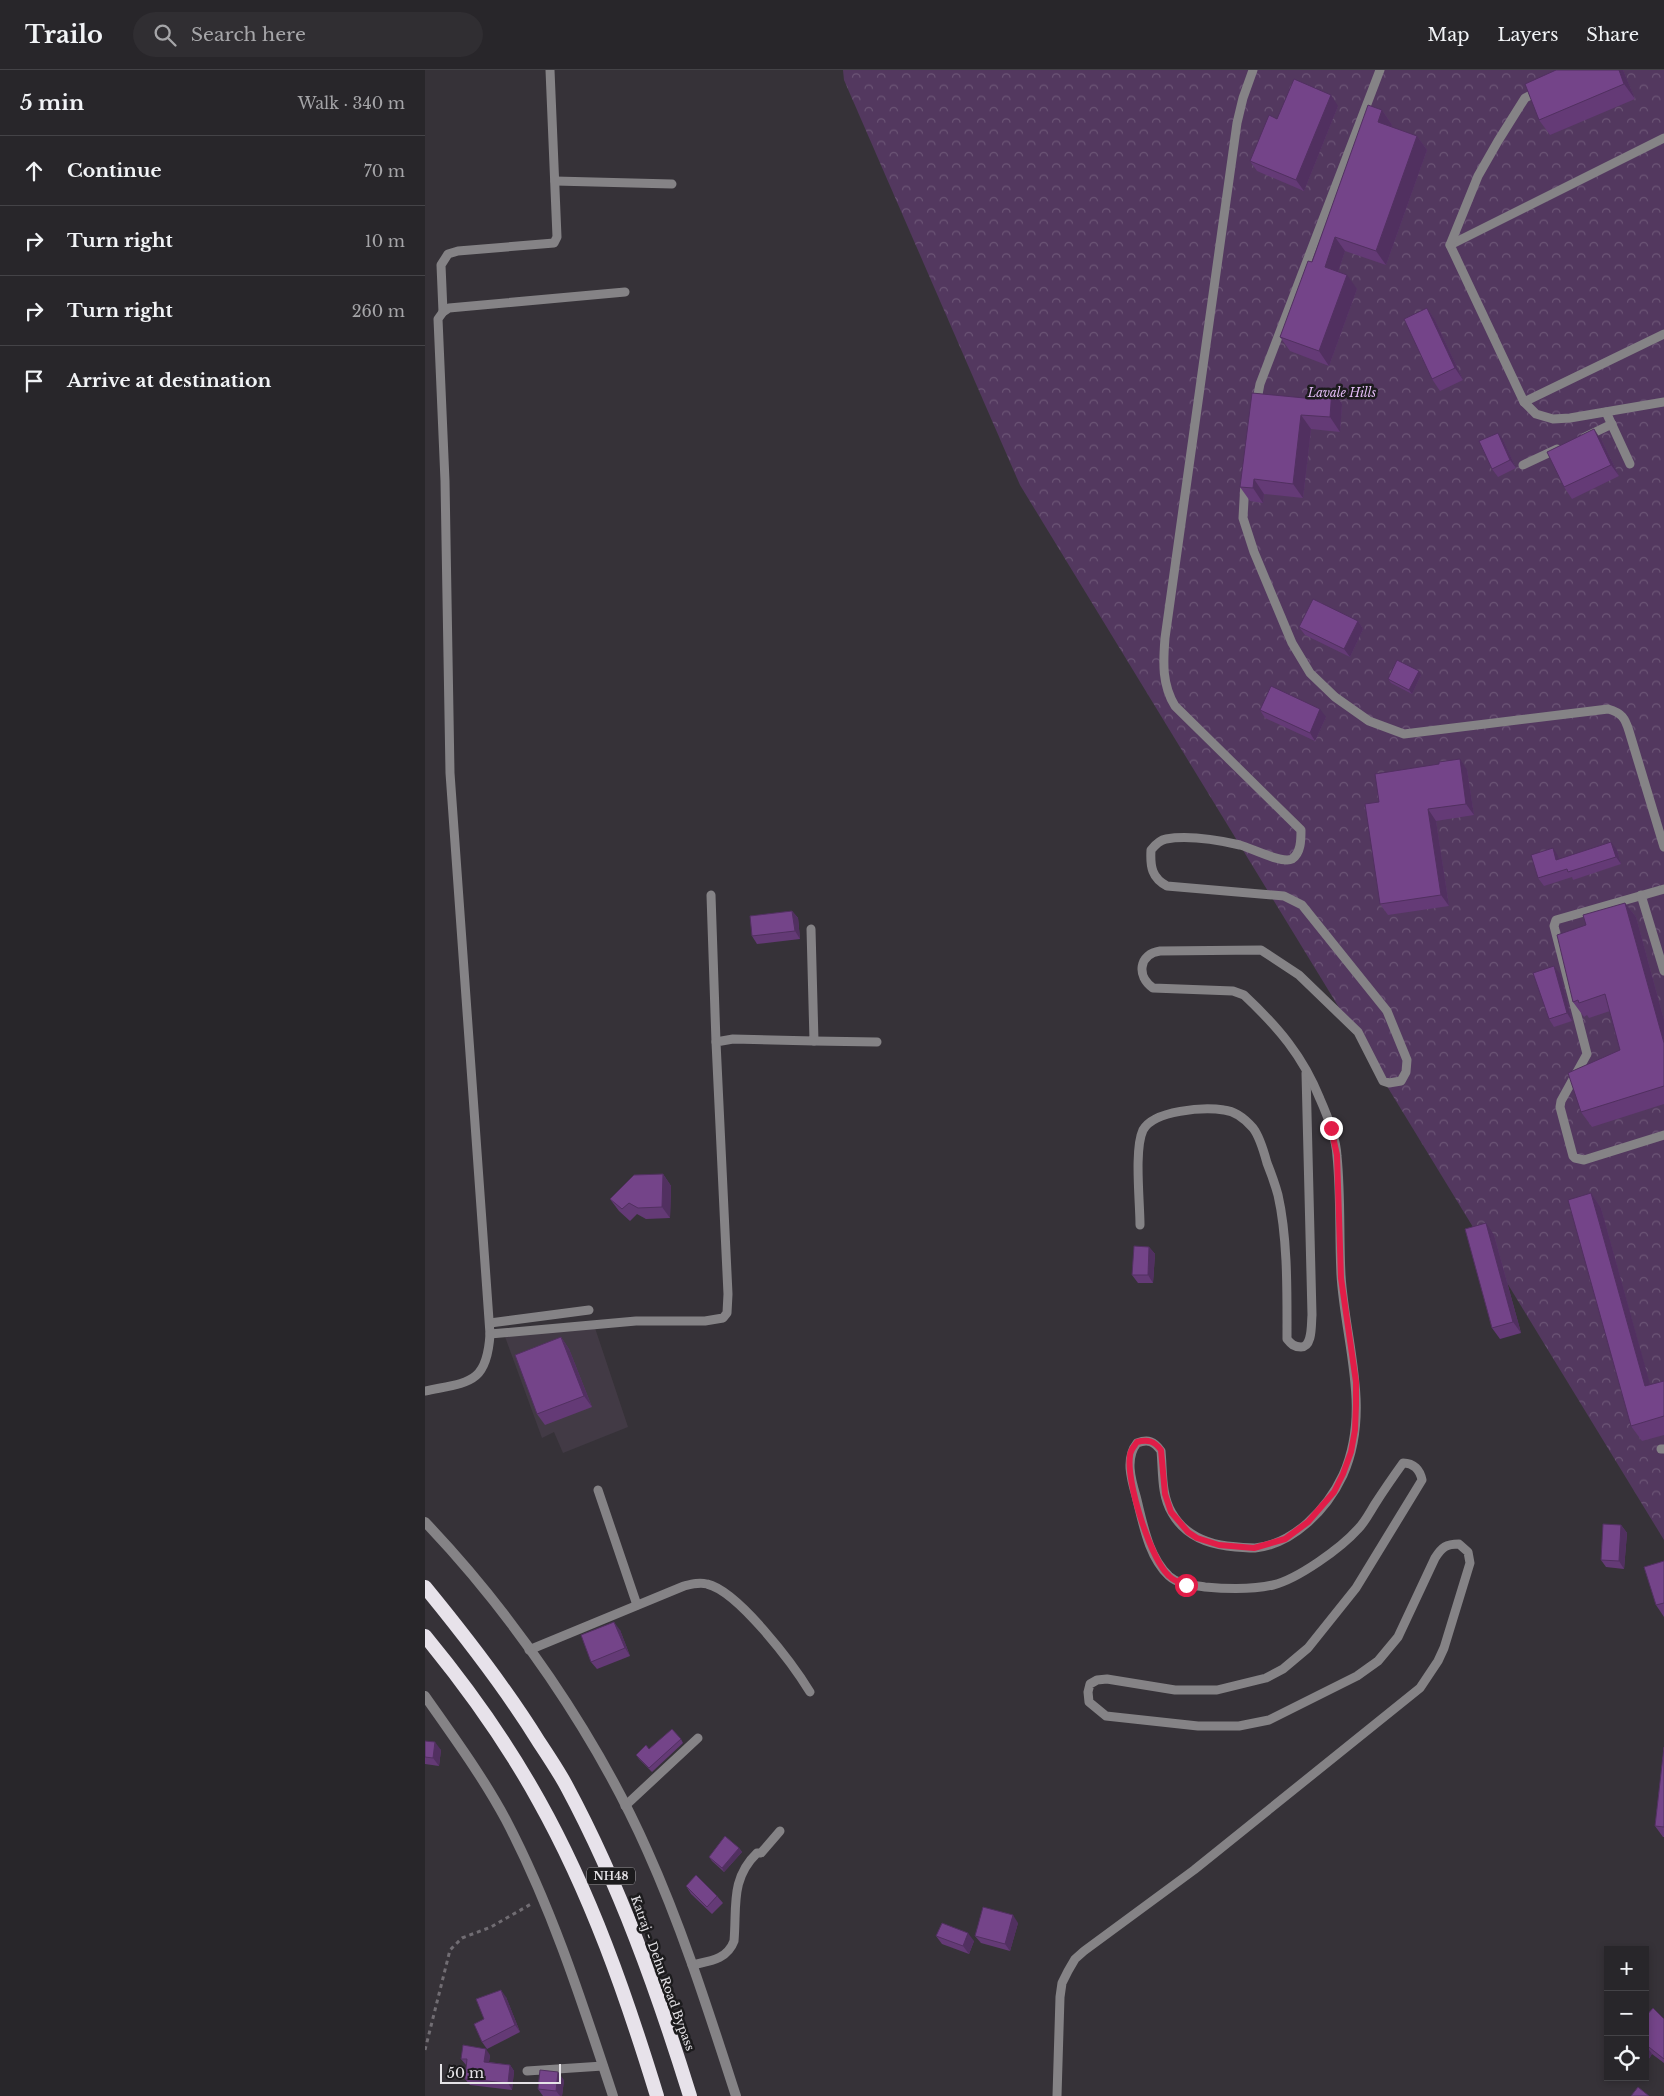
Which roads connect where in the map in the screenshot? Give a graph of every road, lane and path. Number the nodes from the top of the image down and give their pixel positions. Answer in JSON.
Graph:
{"nodes":[{"id":1,"x":551,"y":70,"type":"edge"},
{"id":2,"x":1253,"y":70,"type":"edge"},
{"id":3,"x":1380,"y":70,"type":"edge"},
{"id":4,"x":1549,"y":86,"type":"edge"},
{"id":5,"x":1664,"y":138,"type":"edge"},
{"id":6,"x":555,"y":181,"type":"junction"},
{"id":7,"x":672,"y":184,"type":"dead end"},
{"id":8,"x":1450,"y":244,"type":"junction"},
{"id":9,"x":625,"y":292,"type":"dead end"},
{"id":10,"x":443,"y":312,"type":"junction"},
{"id":11,"x":1664,"y":334,"type":"edge"},
{"id":12,"x":1524,"y":402,"type":"junction"},
{"id":13,"x":1664,"y":402,"type":"edge"},
{"id":14,"x":1606,"y":412,"type":"junction"},
{"id":15,"x":1254,"y":413,"type":"edge"},
{"id":16,"x":1612,"y":424,"type":"junction"},
{"id":17,"x":1576,"y":440,"type":"edge"},
{"id":18,"x":1567,"y":445,"type":"edge"},
{"id":19,"x":1630,"y":464,"type":"dead end"},
{"id":20,"x":1523,"y":465,"type":"dead end"},
{"id":21,"x":1246,"y":470,"type":"edge"},
{"id":22,"x":1664,"y":847,"type":"edge"},
{"id":23,"x":1664,"y":889,"type":"edge"},
{"id":24,"x":711,"y":895,"type":"dead end"},
{"id":25,"x":1641,"y":895,"type":"junction"},
{"id":26,"x":811,"y":928,"type":"dead end"},
{"id":27,"x":1664,"y":971,"type":"edge"},
{"id":28,"x":814,"y":1041,"type":"junction"},
{"id":29,"x":716,"y":1042,"type":"junction"},
{"id":30,"x":877,"y":1042,"type":"dead end"},
{"id":31,"x":1306,"y":1070,"type":"junction"},
{"id":32,"x":1664,"y":1135,"type":"edge"},
{"id":33,"x":1140,"y":1225,"type":"dead end"},
{"id":34,"x":589,"y":1310,"type":"dead end"},
{"id":35,"x":490,"y":1323,"type":"junction"},
{"id":36,"x":490,"y":1334,"type":"junction"},
{"id":37,"x":425,"y":1391,"type":"edge"},
{"id":38,"x":599,"y":1490,"type":"dead end"},
{"id":39,"x":425,"y":1522,"type":"edge"},
{"id":40,"x":425,"y":1587,"type":"edge"},
{"id":41,"x":637,"y":1604,"type":"junction"},
{"id":42,"x":425,"y":1636,"type":"edge"},
{"id":43,"x":529,"y":1650,"type":"junction"},
{"id":44,"x":811,"y":1692,"type":"dead end"},
{"id":45,"x":425,"y":1696,"type":"edge"},
{"id":46,"x":698,"y":1738,"type":"dead end"},
{"id":47,"x":625,"y":1806,"type":"junction"},
{"id":48,"x":780,"y":1831,"type":"dead end"},
{"id":49,"x":542,"y":1898,"type":"junction"},
{"id":50,"x":692,"y":1965,"type":"junction"},
{"id":51,"x":425,"y":2050,"type":"edge"},
{"id":52,"x":603,"y":2066,"type":"junction"},
{"id":53,"x":527,"y":2070,"type":"dead end"},
{"id":54,"x":613,"y":2096,"type":"edge"},
{"id":55,"x":657,"y":2096,"type":"edge"},
{"id":56,"x":690,"y":2096,"type":"edge"},
{"id":57,"x":736,"y":2096,"type":"edge"},
{"id":58,"x":1057,"y":2096,"type":"edge"}],
"edges":[{"from":1,"to":6,"type":"lane"},
{"from":2,"to":31,"type":"lane"},
{"from":3,"to":15,"type":"lane"},
{"from":4,"to":8,"type":"lane"},
{"from":5,"to":8,"type":"lane"},
{"from":6,"to":7,"type":"lane"},
{"from":6,"to":10,"type":"lane"},
{"from":8,"to":12,"type":"lane"},
{"from":9,"to":10,"type":"lane"},
{"from":10,"to":35,"type":"lane"},
{"from":11,"to":12,"type":"lane"},
{"from":12,"to":14,"type":"lane"},
{"from":13,"to":14,"type":"lane"},
{"from":14,"to":16,"type":"lane"},
{"from":16,"to":17,"type":"lane"},
{"from":16,"to":19,"type":"lane"},
{"from":18,"to":20,"type":"lane"},
{"from":21,"to":22,"type":"lane"},
{"from":23,"to":25,"type":"lane"},
{"from":24,"to":29,"type":"lane"},
{"from":25,"to":27,"type":"lane"},
{"from":25,"to":32,"type":"lane"},
{"from":26,"to":28,"type":"lane"},
{"from":28,"to":29,"type":"lane"},
{"from":28,"to":30,"type":"lane"},
{"from":29,"to":36,"type":"lane"},
{"from":31,"to":33,"type":"lane"},
{"from":31,"to":58,"type":"lane"},
{"from":34,"to":35,"type":"lane"},
{"from":35,"to":36,"type":"lane"},
{"from":36,"to":37,"type":"lane"},
{"from":38,"to":41,"type":"lane"},
{"from":39,"to":43,"type":"street"},
{"from":40,"to":56,"type":"highway","name":"Katraj - Dehu Road Bypass","number":"NH48"},
{"from":41,"to":43,"type":"lane"},
{"from":41,"to":44,"type":"lane"},
{"from":42,"to":55,"type":"highway","number":"NH48"},
{"from":43,"to":47,"type":"street"},
{"from":45,"to":49,"type":"street"},
{"from":46,"to":47,"type":"lane"},
{"from":47,"to":50,"type":"street"},
{"from":48,"to":50,"type":"lane"},
{"from":49,"to":51,"type":"path"},
{"from":49,"to":52,"type":"street"},
{"from":50,"to":57,"type":"street"},
{"from":52,"to":53,"type":"lane"},
{"from":52,"to":54,"type":"street"}]}
